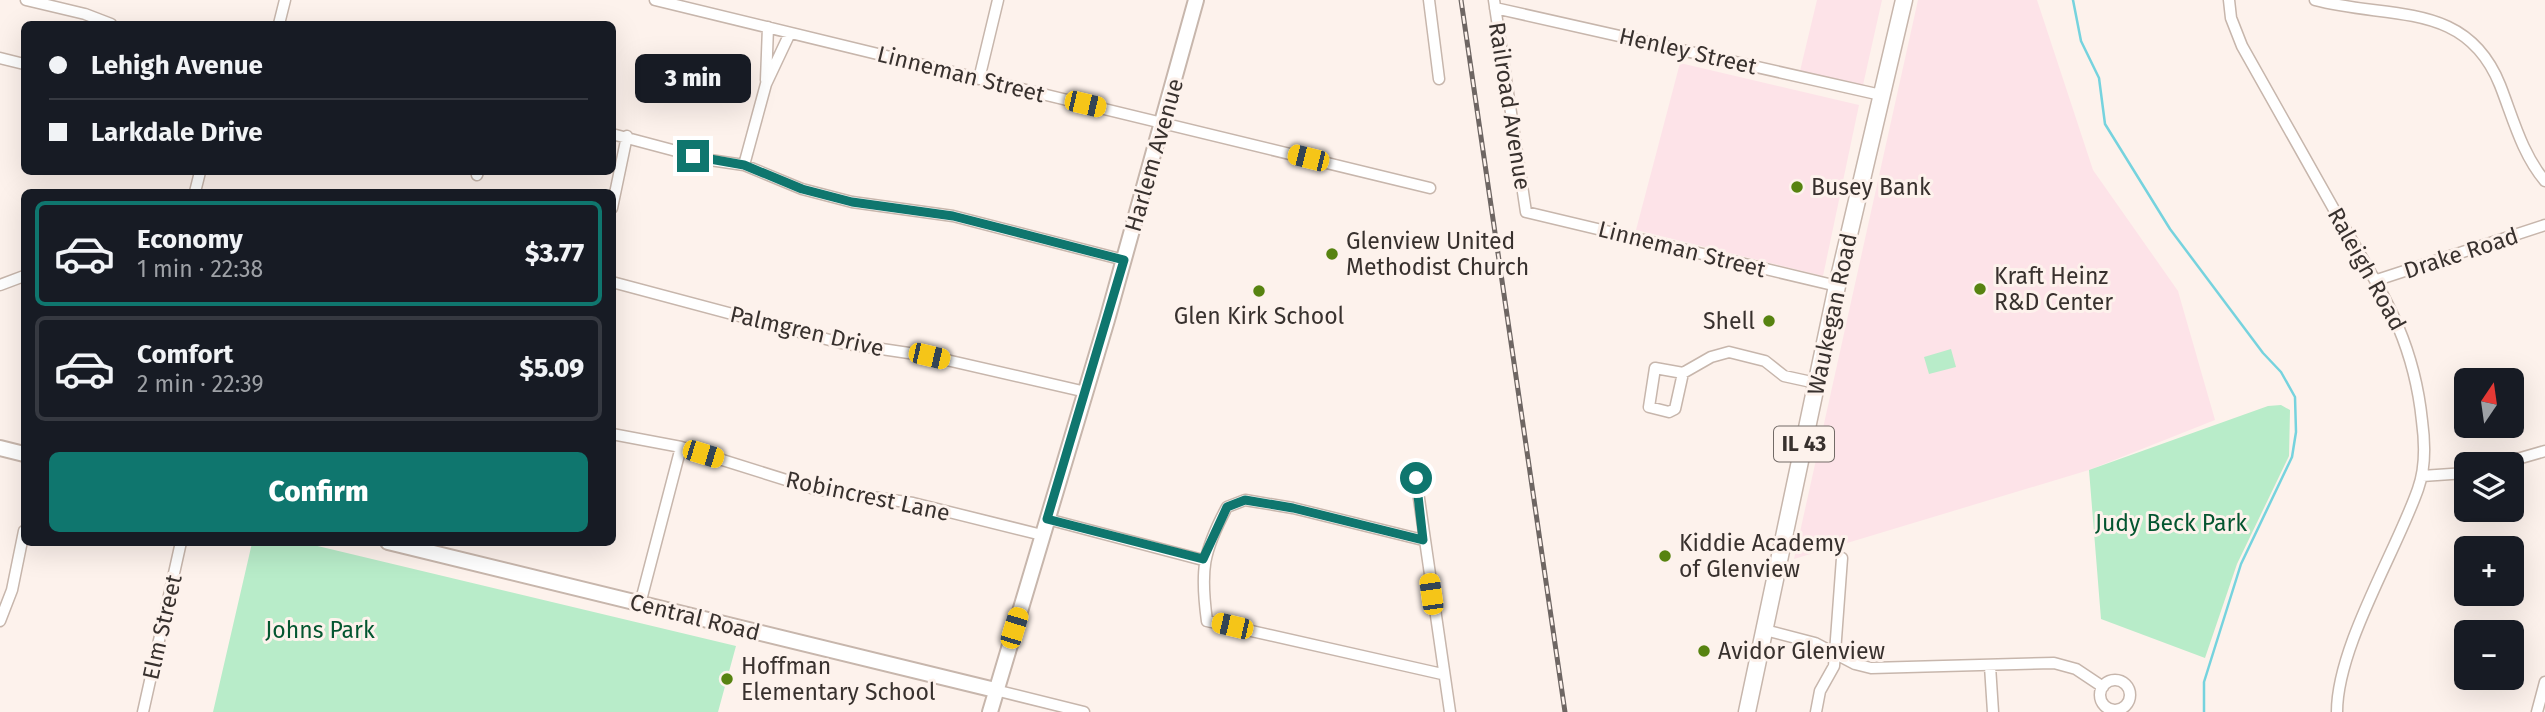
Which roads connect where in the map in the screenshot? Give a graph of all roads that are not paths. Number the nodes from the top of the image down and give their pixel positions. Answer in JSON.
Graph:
{"nodes":[{"id":1,"x":26,"y":0,"type":"edge"},
{"id":2,"x":285,"y":0,"type":"edge"},
{"id":3,"x":655,"y":0,"type":"edge"},
{"id":4,"x":998,"y":0,"type":"edge"},
{"id":5,"x":1196,"y":0,"type":"edge"},
{"id":6,"x":1429,"y":0,"type":"edge"},
{"id":7,"x":1904,"y":0,"type":"edge"},
{"id":8,"x":2229,"y":0,"type":"edge"},
{"id":9,"x":2315,"y":0,"type":"edge"},
{"id":10,"x":1495,"y":4,"type":"edge"},
{"id":11,"x":103,"y":21,"type":"edge"},
{"id":12,"x":280,"y":21,"type":"edge"},
{"id":13,"x":768,"y":27,"type":"junction"},
{"id":14,"x":790,"y":33,"type":"junction"},
{"id":15,"x":0,"y":58,"type":"edge"},
{"id":16,"x":21,"y":63,"type":"edge"},
{"id":17,"x":979,"y":79,"type":"junction"},
{"id":18,"x":1439,"y":79,"type":"dead end"},
{"id":19,"x":766,"y":85,"type":"junction"},
{"id":20,"x":1881,"y":95,"type":"junction"},
{"id":21,"x":1164,"y":123,"type":"junction"},
{"id":22,"x":616,"y":135,"type":"edge"},
{"id":23,"x":627,"y":136,"type":"junction"},
{"id":24,"x":744,"y":165,"type":"junction"},
{"id":25,"x":2545,"y":181,"type":"edge"},
{"id":26,"x":1430,"y":188,"type":"dead end"},
{"id":27,"x":616,"y":189,"type":"edge"},
{"id":28,"x":1526,"y":212,"type":"joint"},
{"id":29,"x":2545,"y":225,"type":"edge"},
{"id":30,"x":1124,"y":260,"type":"junction"},
{"id":31,"x":21,"y":277,"type":"edge"},
{"id":32,"x":2378,"y":280,"type":"junction"},
{"id":33,"x":616,"y":283,"type":"edge"},
{"id":34,"x":0,"y":285,"type":"edge"},
{"id":35,"x":1837,"y":286,"type":"junction"},
{"id":36,"x":1683,"y":373,"type":"junction"},
{"id":37,"x":1816,"y":383,"type":"junction"},
{"id":38,"x":1086,"y":392,"type":"junction"},
{"id":39,"x":616,"y":435,"type":"edge"},
{"id":40,"x":681,"y":447,"type":"junction"},
{"id":41,"x":0,"y":448,"type":"edge"},
{"id":42,"x":2545,"y":451,"type":"edge"},
{"id":43,"x":21,"y":453,"type":"edge"},
{"id":44,"x":2524,"y":457,"type":"edge"},
{"id":45,"x":2454,"y":475,"type":"edge"},
{"id":46,"x":2422,"y":476,"type":"junction"},
{"id":47,"x":1416,"y":478,"type":"dead end"},
{"id":48,"x":1047,"y":519,"type":"junction"},
{"id":49,"x":1042,"y":535,"type":"junction"},
{"id":50,"x":1423,"y":540,"type":"junction"},
{"id":51,"x":21,"y":546,"type":"edge"},
{"id":52,"x":180,"y":546,"type":"edge"},
{"id":53,"x":404,"y":546,"type":"edge"},
{"id":54,"x":1842,"y":558,"type":"dead end"},
{"id":55,"x":1203,"y":559,"type":"junction"},
{"id":56,"x":640,"y":604,"type":"junction"},
{"id":57,"x":0,"y":615,"type":"edge"},
{"id":58,"x":0,"y":621,"type":"edge"},
{"id":59,"x":1765,"y":630,"type":"junction"},
{"id":60,"x":1833,"y":649,"type":"junction"},
{"id":61,"x":1990,"y":666,"type":"junction"},
{"id":62,"x":1442,"y":674,"type":"junction"},
{"id":63,"x":2545,"y":682,"type":"edge"},
{"id":64,"x":2103,"y":687,"type":"dead end"},
{"id":65,"x":995,"y":690,"type":"junction"},
{"id":66,"x":143,"y":712,"type":"edge"},
{"id":67,"x":989,"y":712,"type":"edge"},
{"id":68,"x":1084,"y":712,"type":"edge"},
{"id":69,"x":1450,"y":712,"type":"edge"},
{"id":70,"x":1747,"y":712,"type":"edge"},
{"id":71,"x":1816,"y":712,"type":"edge"},
{"id":72,"x":1993,"y":712,"type":"edge"},
{"id":73,"x":2337,"y":712,"type":"edge"},
{"id":74,"x":2537,"y":712,"type":"edge"}],
"edges":[{"from":1,"to":11,"type":"street"},
{"from":2,"to":12,"type":"street"},
{"from":3,"to":13,"type":"street","name":"Linneman Street"},
{"from":4,"to":17,"type":"street"},
{"from":5,"to":21,"type":"main road","name":"Harlem Avenue"},
{"from":6,"to":18,"type":"street"},
{"from":7,"to":20,"type":"main road","name":"Waukegan Road","number":"IL 43"},
{"from":8,"to":32,"type":"street","name":"Raleigh Road"},
{"from":9,"to":25,"type":"street"},
{"from":10,"to":20,"type":"street","name":"Henley Street"},
{"from":10,"to":28,"type":"street","name":"Railroad Avenue"},
{"from":13,"to":14,"type":"street","name":"Linneman Street"},
{"from":13,"to":19,"type":"street"},
{"from":14,"to":17,"type":"street","name":"Linneman Street"},
{"from":14,"to":19,"type":"street"},
{"from":15,"to":16,"type":"street"},
{"from":17,"to":21,"type":"street","name":"Linneman Street"},
{"from":19,"to":24,"type":"street"},
{"from":20,"to":35,"type":"main road","name":"Waukegan Road","number":"IL 43"},
{"from":21,"to":26,"type":"street","name":"Linneman Street"},
{"from":21,"to":30,"type":"main road","name":"Harlem Avenue"},
{"from":22,"to":23,"type":"street"},
{"from":23,"to":24,"type":"street"},
{"from":23,"to":27,"type":"street"},
{"from":24,"to":30,"type":"street"},
{"from":28,"to":35,"type":"street","name":"Linneman Street"},
{"from":29,"to":32,"type":"street","name":"Drake Road"},
{"from":30,"to":38,"type":"main road","name":"Harlem Avenue"},
{"from":31,"to":34,"type":"street"},
{"from":32,"to":46,"type":"street","name":"Raleigh Road"},
{"from":33,"to":38,"type":"street","name":"Palmgren Drive"},
{"from":35,"to":37,"type":"main road","name":"Waukegan Road","number":"IL 43"},
{"from":36,"to":36,"type":"street"},
{"from":36,"to":37,"type":"street"},
{"from":37,"to":59,"type":"main road","name":"Waukegan Road","number":"IL 43"},
{"from":38,"to":48,"type":"main road","name":"Harlem Avenue"},
{"from":39,"to":40,"type":"street","name":"Robincrest Lane"},
{"from":40,"to":49,"type":"street","name":"Robincrest Lane"},
{"from":40,"to":56,"type":"street"},
{"from":41,"to":43,"type":"main road"},
{"from":42,"to":44,"type":"street"},
{"from":45,"to":46,"type":"street"},
{"from":46,"to":73,"type":"street","name":"Raleigh Road"},
{"from":47,"to":50,"type":"street"},
{"from":48,"to":49,"type":"main road","name":"Harlem Avenue"},
{"from":48,"to":55,"type":"street"},
{"from":49,"to":65,"type":"main road","name":"Harlem Avenue"},
{"from":50,"to":55,"type":"street"},
{"from":50,"to":62,"type":"street"},
{"from":51,"to":57,"type":"street"},
{"from":52,"to":66,"type":"street","name":"Elm Street"},
{"from":53,"to":56,"type":"main road","name":"Central Road"},
{"from":54,"to":60,"type":"street"},
{"from":55,"to":62,"type":"street"},
{"from":56,"to":65,"type":"main road","name":"Central Road"},
{"from":57,"to":58,"type":"street"},
{"from":59,"to":60,"type":"street"},
{"from":59,"to":70,"type":"main road","name":"Waukegan Road","number":"IL 43"},
{"from":60,"to":61,"type":"street"},
{"from":60,"to":71,"type":"street"},
{"from":61,"to":64,"type":"street"},
{"from":61,"to":72,"type":"street"},
{"from":62,"to":69,"type":"street"},
{"from":63,"to":74,"type":"street"},
{"from":65,"to":67,"type":"main road","name":"Harlem Avenue"},
{"from":65,"to":68,"type":"street","name":"Central Road"}]}
